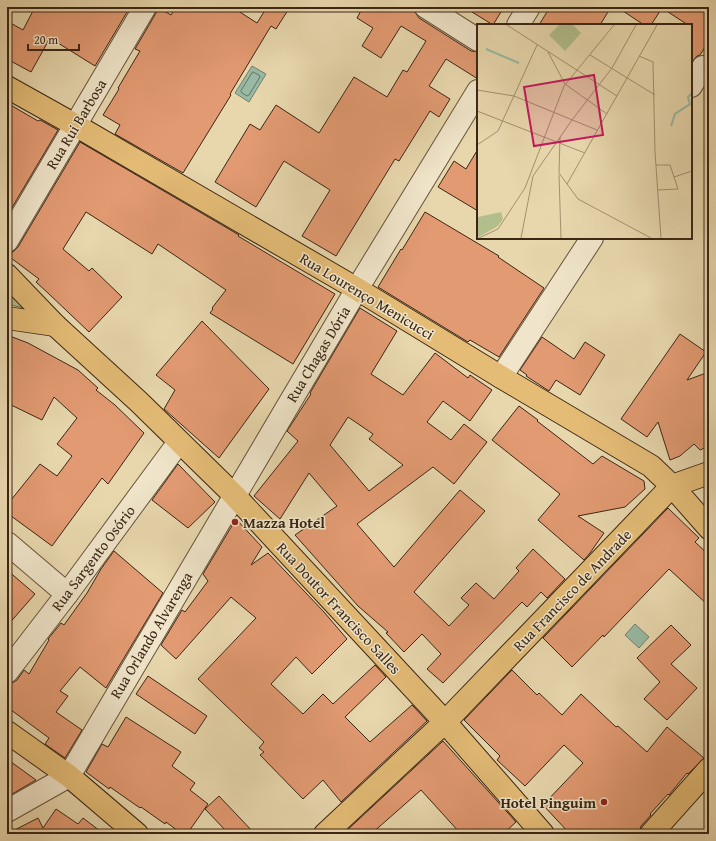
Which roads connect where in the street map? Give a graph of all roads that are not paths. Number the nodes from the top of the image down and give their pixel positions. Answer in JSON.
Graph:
{"nodes":[{"id":1,"x":145,"y":7,"type":"edge"},
{"id":2,"x":426,"y":7,"type":"edge"},
{"id":3,"x":529,"y":7,"type":"edge"},
{"id":4,"x":519,"y":24,"type":"edge"},
{"id":5,"x":477,"y":39,"type":"edge"},
{"id":6,"x":704,"y":67,"type":"dead end"},
{"id":7,"x":692,"y":85,"type":"edge"},
{"id":8,"x":7,"y":87,"type":"edge"},
{"id":9,"x":477,"y":93,"type":"edge"},
{"id":10,"x":75,"y":125,"type":"junction"},
{"id":11,"x":591,"y":239,"type":"edge"},
{"id":12,"x":7,"y":241,"type":"edge"},
{"id":13,"x":7,"y":275,"type":"edge"},
{"id":14,"x":357,"y":289,"type":"junction"},
{"id":15,"x":7,"y":318,"type":"edge"},
{"id":16,"x":55,"y":325,"type":"junction"},
{"id":17,"x":501,"y":377,"type":"junction"},
{"id":18,"x":179,"y":442,"type":"junction"},
{"id":19,"x":709,"y":473,"type":"edge"},
{"id":20,"x":672,"y":486,"type":"junction"},
{"id":21,"x":234,"y":495,"type":"junction"},
{"id":22,"x":709,"y":528,"type":"edge"},
{"id":23,"x":7,"y":543,"type":"edge"},
{"id":24,"x":67,"y":594,"type":"junction"},
{"id":25,"x":7,"y":672,"type":"edge"},
{"id":26,"x":446,"y":722,"type":"junction"},
{"id":27,"x":7,"y":732,"type":"edge"},
{"id":28,"x":709,"y":769,"type":"edge"},
{"id":29,"x":68,"y":776,"type":"junction"},
{"id":30,"x":7,"y":811,"type":"edge"},
{"id":31,"x":137,"y":834,"type":"edge"},
{"id":32,"x":325,"y":834,"type":"edge"},
{"id":33,"x":543,"y":834,"type":"edge"},
{"id":34,"x":651,"y":834,"type":"edge"}],
"edges":[{"from":1,"to":10,"type":"street","name":"Rua Rui Barbosa"},
{"from":2,"to":5,"type":"street"},
{"from":3,"to":4,"type":"street"},
{"from":6,"to":7,"type":"street"},
{"from":8,"to":10,"type":"main road","name":"Rua Lourenço Menicucci"},
{"from":9,"to":14,"type":"street","name":"Rua Chagas Dória"},
{"from":10,"to":12,"type":"street","name":"Rua Rui Barbosa"},
{"from":10,"to":14,"type":"main road","name":"Rua Lourenço Menicucci"},
{"from":11,"to":17,"type":"street"},
{"from":13,"to":16,"type":"main road","name":"Rua Doutor Francisco Salles"},
{"from":14,"to":17,"type":"main road","name":"Rua Lourenço Menicucci"},
{"from":14,"to":21,"type":"street","name":"Rua Chagas Dória"},
{"from":15,"to":16,"type":"main road"},
{"from":16,"to":18,"type":"main road","name":"Rua Doutor Francisco Salles"},
{"from":17,"to":20,"type":"main road","name":"Rua Lourenço Menicucci"},
{"from":18,"to":21,"type":"main road","name":"Rua Doutor Francisco Salles"},
{"from":18,"to":24,"type":"street","name":"Rua Sargento Osório"},
{"from":19,"to":20,"type":"main road","name":"Rua Francisco de Andrade"},
{"from":20,"to":22,"type":"main road","name":"Rua Lourenço Menicucci"},
{"from":20,"to":26,"type":"main road","name":"Rua Francisco de Andrade"},
{"from":21,"to":26,"type":"main road","name":"Rua Doutor Francisco Salles"},
{"from":21,"to":29,"type":"street","name":"Rua Orlando Alvarenga"},
{"from":23,"to":24,"type":"street"},
{"from":24,"to":25,"type":"street","name":"Rua Sargento Osório"},
{"from":26,"to":32,"type":"main road","name":"Rua Francisco de Andrade"},
{"from":26,"to":33,"type":"main road","name":"Rua Doutor Francisco Salles"},
{"from":27,"to":29,"type":"main road"},
{"from":28,"to":34,"type":"main road"},
{"from":29,"to":30,"type":"street"},
{"from":29,"to":31,"type":"main road"}]}
